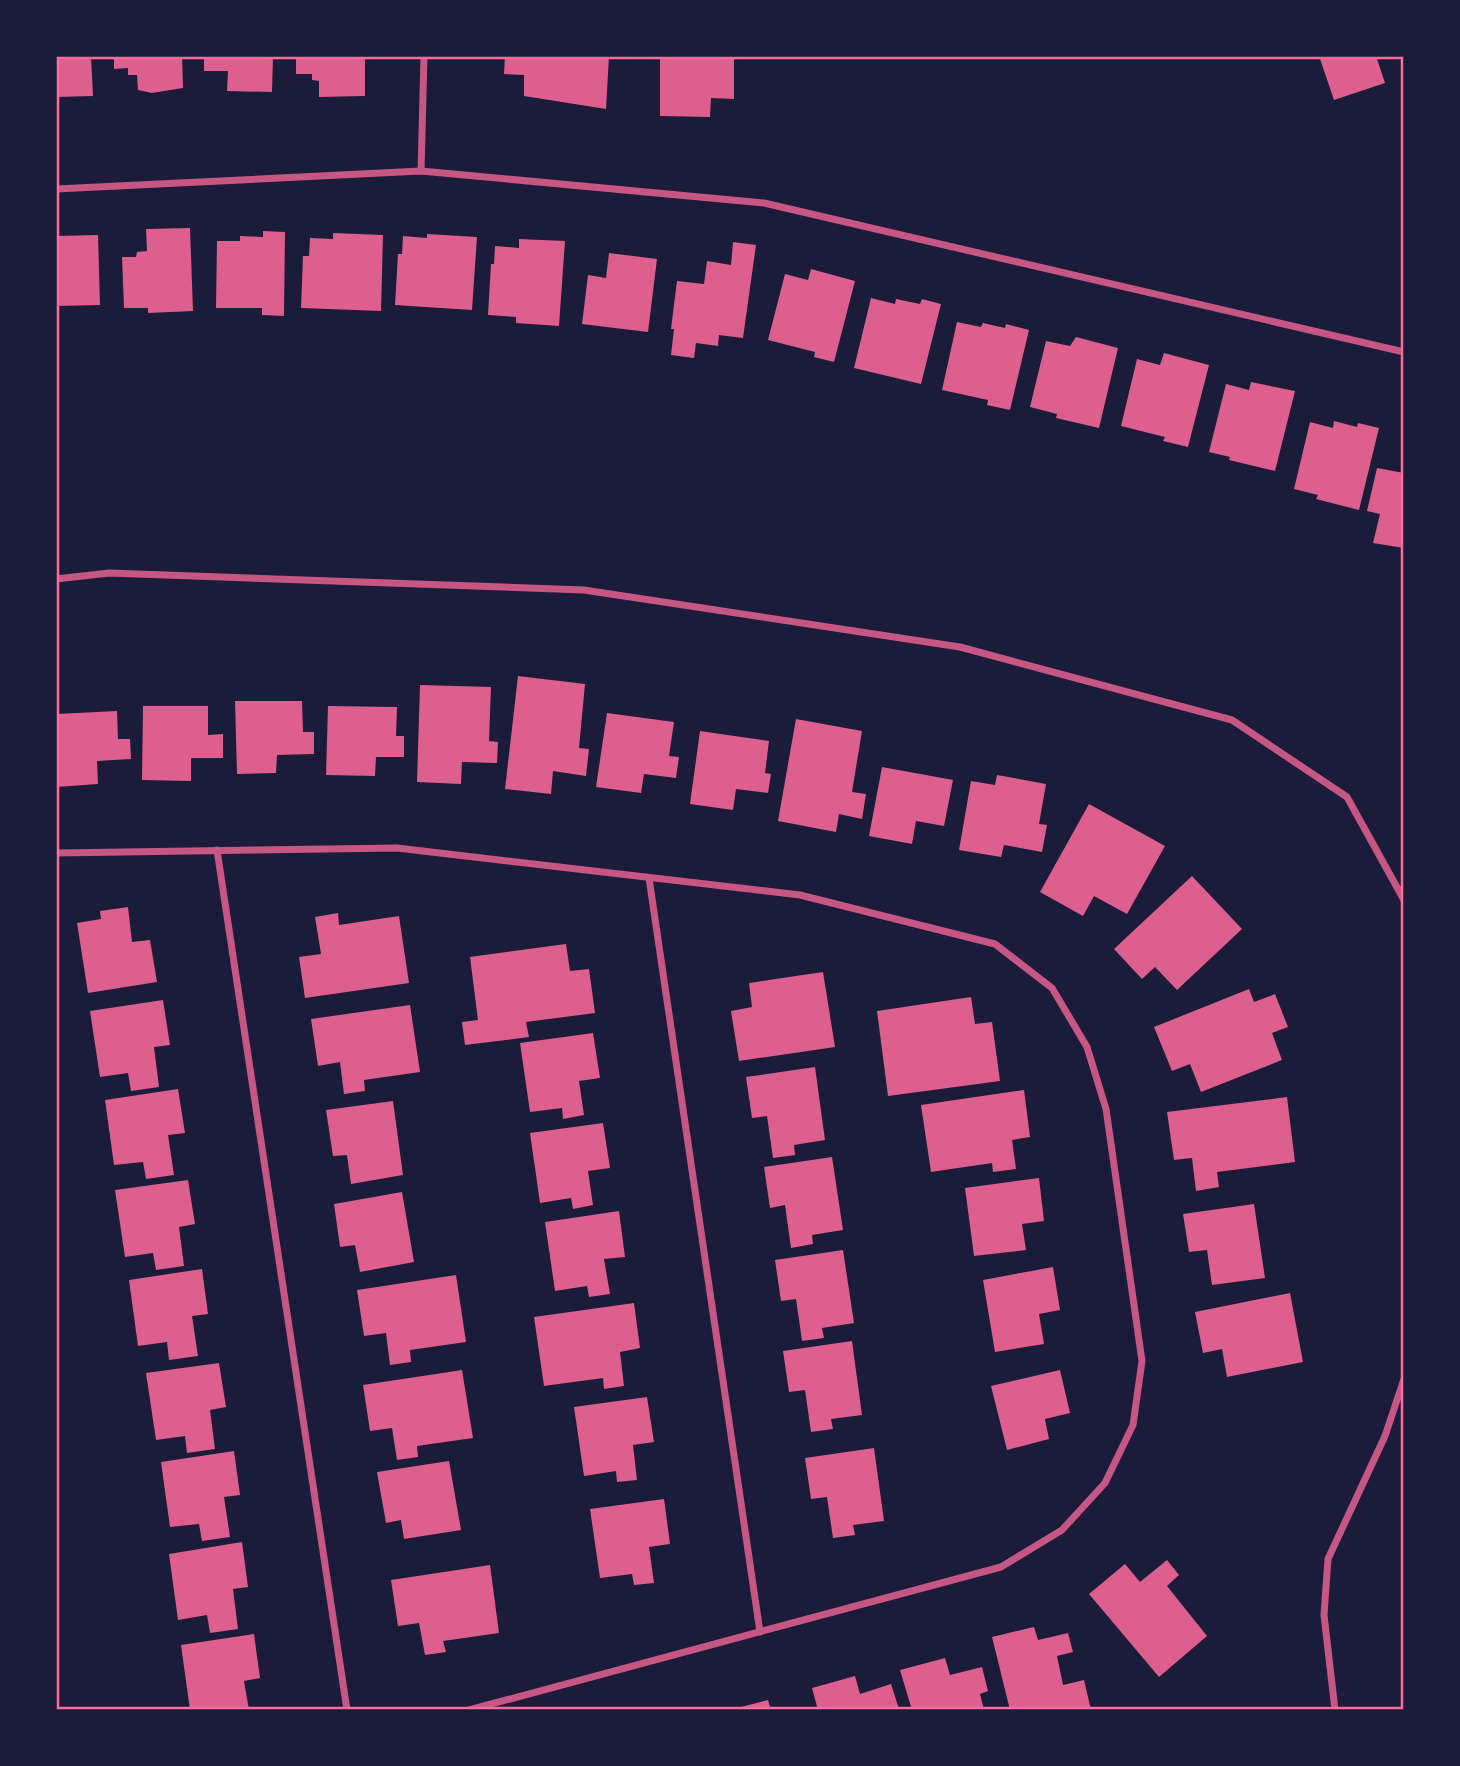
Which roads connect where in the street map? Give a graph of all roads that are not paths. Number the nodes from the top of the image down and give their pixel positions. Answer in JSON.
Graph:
{"nodes":[{"id":1,"x":424,"y":56,"type":"edge"},
{"id":2,"x":421,"y":171,"type":"junction"},
{"id":3,"x":56,"y":189,"type":"edge"},
{"id":4,"x":1404,"y":352,"type":"edge"},
{"id":5,"x":56,"y":579,"type":"edge"},
{"id":6,"x":217,"y":850,"type":"junction"},
{"id":7,"x":56,"y":853,"type":"edge"},
{"id":8,"x":649,"y":877,"type":"junction"},
{"id":9,"x":1404,"y":900,"type":"edge"},
{"id":10,"x":1404,"y":1379,"type":"edge"},
{"id":11,"x":760,"y":1632,"type":"junction"},
{"id":12,"x":346,"y":1710,"type":"edge"},
{"id":13,"x":469,"y":1710,"type":"edge"},
{"id":14,"x":1335,"y":1710,"type":"edge"}],
"edges":[{"from":1,"to":2,"type":"street"},
{"from":2,"to":3,"type":"street"},
{"from":2,"to":4,"type":"street"},
{"from":5,"to":9,"type":"street"},
{"from":6,"to":7,"type":"street"},
{"from":6,"to":8,"type":"street"},
{"from":6,"to":12,"type":"street"},
{"from":8,"to":11,"type":"street"},
{"from":8,"to":11,"type":"street"},
{"from":10,"to":14,"type":"street"},
{"from":11,"to":13,"type":"street"}]}
